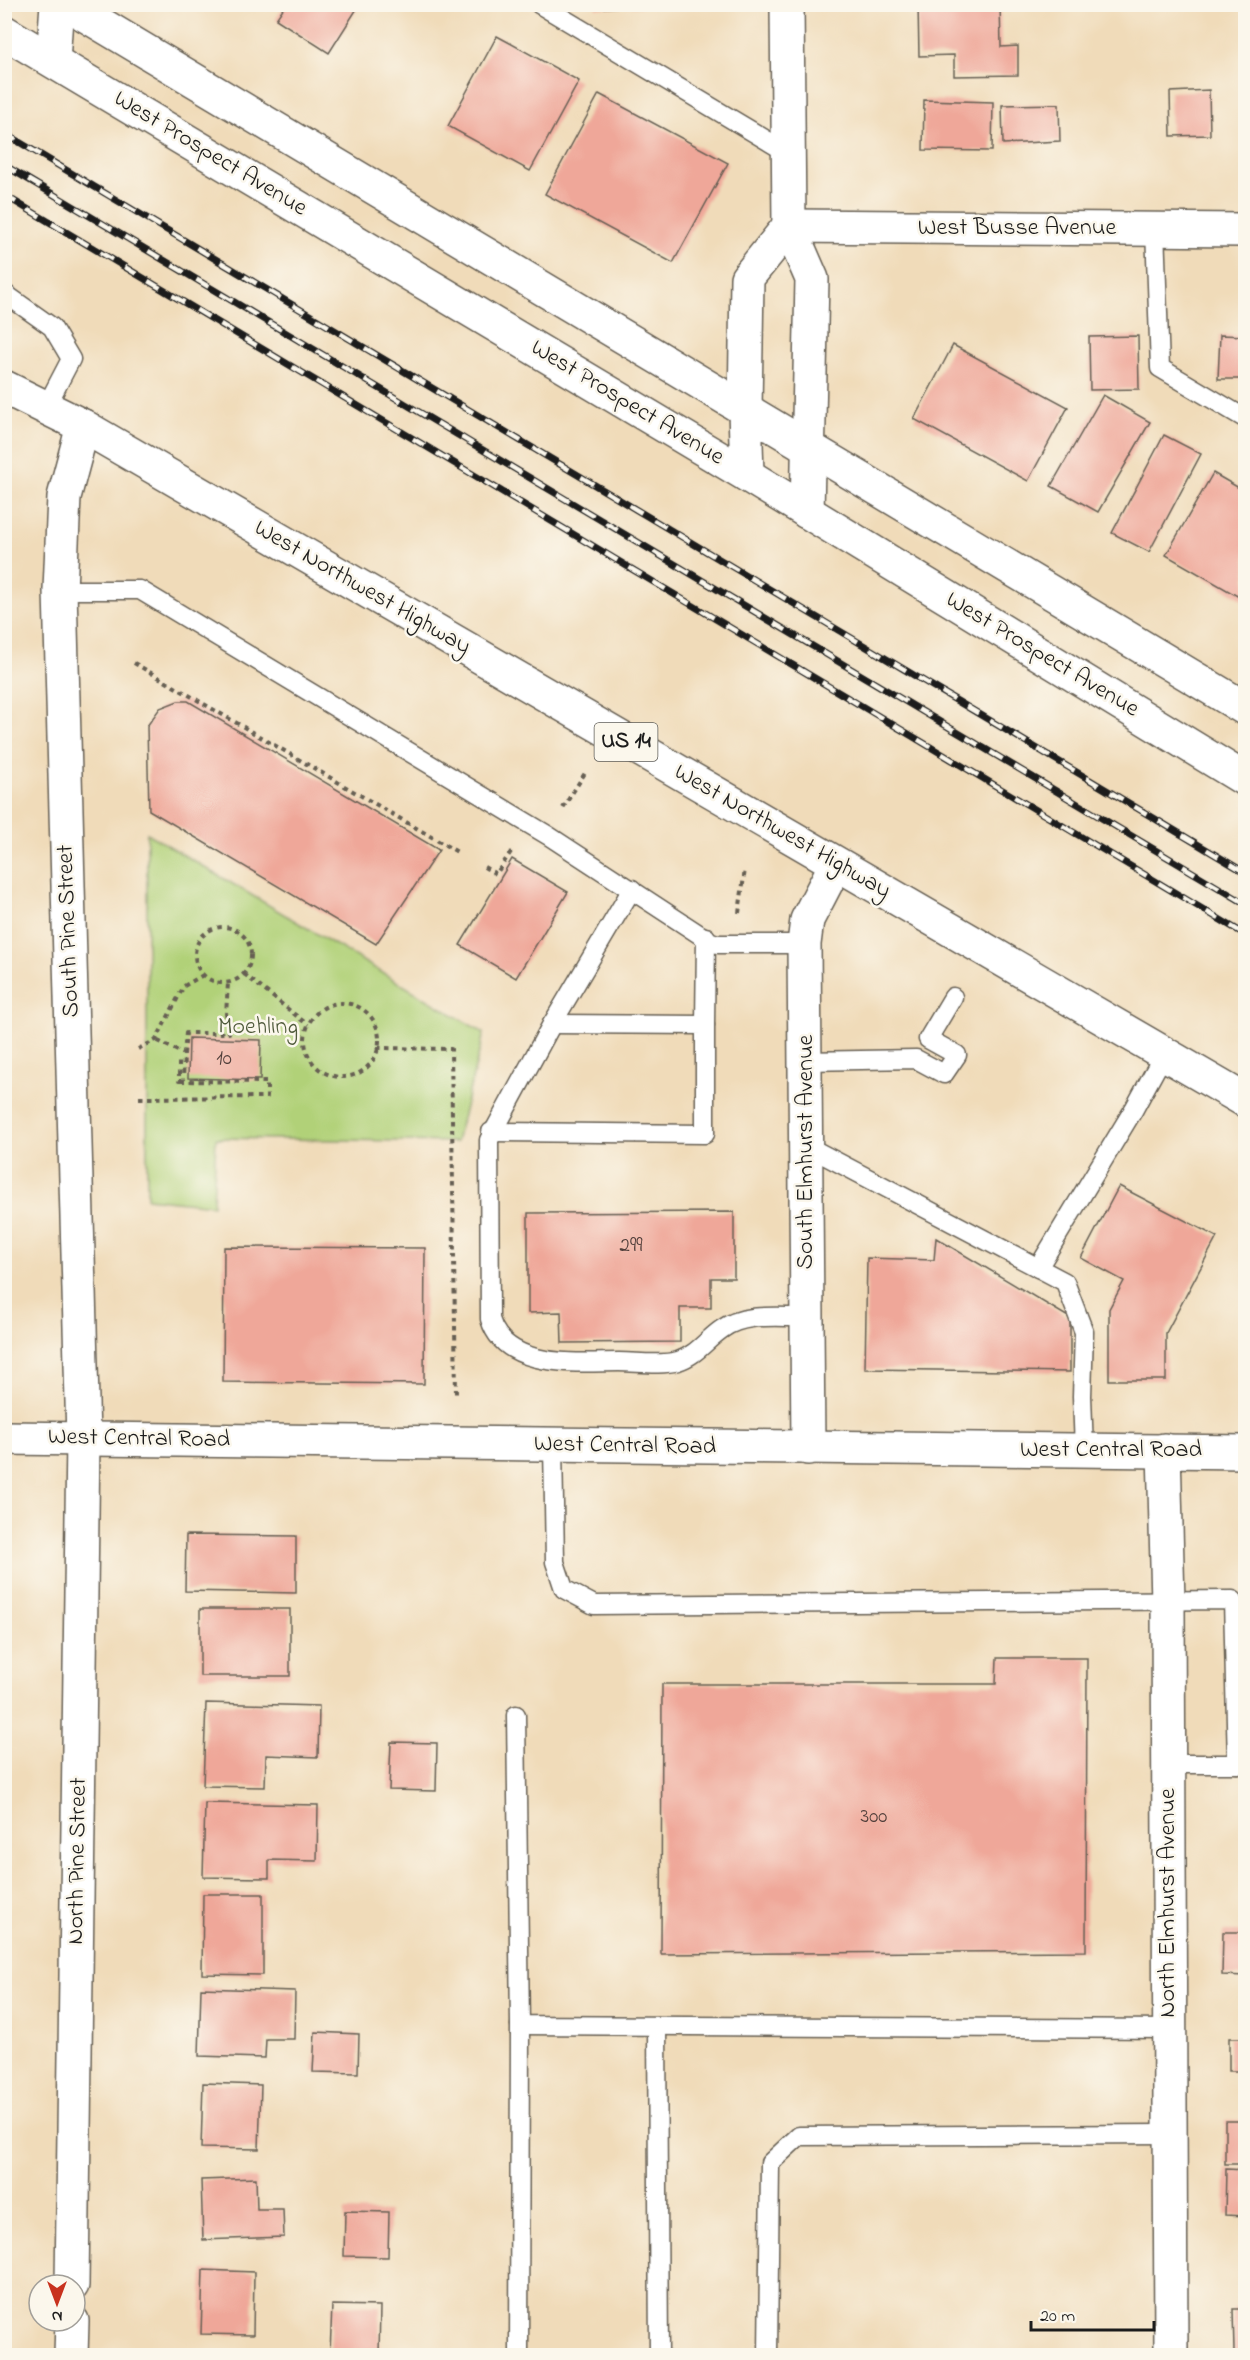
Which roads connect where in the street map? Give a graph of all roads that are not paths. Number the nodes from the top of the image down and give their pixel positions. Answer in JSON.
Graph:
{"nodes":[{"id":1,"x":57,"y":4,"type":"edge"},
{"id":2,"x":67,"y":4,"type":"edge"},
{"id":3,"x":539,"y":4,"type":"edge"},
{"id":4,"x":787,"y":4,"type":"edge"},
{"id":5,"x":4,"y":32,"type":"edge"},
{"id":6,"x":53,"y":60,"type":"junction"},
{"id":7,"x":788,"y":153,"type":"junction"},
{"id":8,"x":789,"y":226,"type":"junction"},
{"id":9,"x":1155,"y":229,"type":"junction"},
{"id":10,"x":1245,"y":230,"type":"edge"},
{"id":11,"x":4,"y":293,"type":"edge"},
{"id":12,"x":4,"y":387,"type":"edge"},
{"id":13,"x":46,"y":407,"type":"junction"},
{"id":14,"x":745,"y":410,"type":"junction"},
{"id":15,"x":1245,"y":419,"type":"edge"},
{"id":16,"x":83,"y":426,"type":"junction"},
{"id":17,"x":809,"y":448,"type":"junction"},
{"id":18,"x":747,"y":475,"type":"junction"},
{"id":19,"x":807,"y":512,"type":"junction"},
{"id":20,"x":60,"y":590,"type":"junction"},
{"id":21,"x":1245,"y":709,"type":"edge"},
{"id":22,"x":1245,"y":780,"type":"edge"},
{"id":23,"x":836,"y":864,"type":"junction"},
{"id":24,"x":632,"y":889,"type":"junction"},
{"id":25,"x":706,"y":938,"type":"junction"},
{"id":26,"x":804,"y":944,"type":"junction"},
{"id":27,"x":953,"y":997,"type":"dead end"},
{"id":28,"x":552,"y":1024,"type":"junction"},
{"id":29,"x":705,"y":1025,"type":"junction"},
{"id":30,"x":928,"y":1039,"type":"junction"},
{"id":31,"x":1164,"y":1054,"type":"junction"},
{"id":32,"x":916,"y":1059,"type":"junction"},
{"id":33,"x":805,"y":1061,"type":"junction"},
{"id":34,"x":1245,"y":1101,"type":"edge"},
{"id":35,"x":490,"y":1136,"type":"junction"},
{"id":36,"x":805,"y":1145,"type":"junction"},
{"id":37,"x":1038,"y":1268,"type":"junction"},
{"id":38,"x":807,"y":1317,"type":"junction"},
{"id":39,"x":4,"y":1438,"type":"edge"},
{"id":40,"x":83,"y":1438,"type":"junction"},
{"id":41,"x":553,"y":1445,"type":"junction"},
{"id":42,"x":808,"y":1448,"type":"junction"},
{"id":43,"x":1084,"y":1450,"type":"junction"},
{"id":44,"x":1164,"y":1450,"type":"junction"},
{"id":45,"x":1245,"y":1452,"type":"edge"},
{"id":46,"x":1168,"y":1602,"type":"junction"},
{"id":47,"x":516,"y":1715,"type":"dead end"},
{"id":48,"x":1168,"y":1764,"type":"junction"},
{"id":49,"x":1241,"y":1764,"type":"edge"},
{"id":50,"x":520,"y":2025,"type":"junction"},
{"id":51,"x":657,"y":2026,"type":"junction"},
{"id":52,"x":1168,"y":2029,"type":"junction"},
{"id":53,"x":1170,"y":2134,"type":"junction"},
{"id":54,"x":72,"y":2273,"type":"edge"},
{"id":55,"x":72,"y":2333,"type":"edge"},
{"id":56,"x":71,"y":2355,"type":"edge"},
{"id":57,"x":519,"y":2355,"type":"edge"},
{"id":58,"x":659,"y":2355,"type":"edge"},
{"id":59,"x":768,"y":2355,"type":"edge"},
{"id":60,"x":1171,"y":2355,"type":"edge"}],
"edges":[{"from":1,"to":6,"type":"street"},
{"from":2,"to":14,"type":"street"},
{"from":3,"to":7,"type":"lane"},
{"from":4,"to":7,"type":"street"},
{"from":5,"to":6,"type":"street","name":"West Prospect Avenue"},
{"from":6,"to":18,"type":"street","name":"West Prospect Avenue"},
{"from":7,"to":8,"type":"street"},
{"from":8,"to":9,"type":"street","name":"West Busse Avenue"},
{"from":8,"to":14,"type":"street"},
{"from":8,"to":17,"type":"street"},
{"from":9,"to":10,"type":"street","name":"West Busse Avenue"},
{"from":9,"to":15,"type":"lane"},
{"from":11,"to":13,"type":"lane"},
{"from":12,"to":13,"type":"street","name":"West Northwest Highway","number":"US 14"},
{"from":13,"to":16,"type":"street","name":"West Northwest Highway","number":"US 14"},
{"from":14,"to":17,"type":"street"},
{"from":14,"to":18,"type":"street"},
{"from":16,"to":20,"type":"street","name":"South Pine Street"},
{"from":16,"to":23,"type":"street","name":"West Northwest Highway","number":"US 14"},
{"from":17,"to":19,"type":"street"},
{"from":17,"to":21,"type":"street"},
{"from":18,"to":19,"type":"street","name":"West Prospect Avenue"},
{"from":19,"to":22,"type":"street","name":"West Prospect Avenue"},
{"from":20,"to":24,"type":"lane"},
{"from":20,"to":40,"type":"street","name":"South Pine Street"},
{"from":23,"to":26,"type":"street","name":"South Elmhurst Avenue"},
{"from":23,"to":31,"type":"street","name":"West Northwest Highway","number":"US 14"},
{"from":24,"to":25,"type":"lane"},
{"from":24,"to":28,"type":"lane"},
{"from":25,"to":26,"type":"lane"},
{"from":25,"to":29,"type":"lane"},
{"from":26,"to":33,"type":"street","name":"South Elmhurst Avenue"},
{"from":27,"to":30,"type":"lane"},
{"from":28,"to":29,"type":"lane"},
{"from":28,"to":35,"type":"lane"},
{"from":29,"to":35,"type":"lane"},
{"from":30,"to":32,"type":"lane"},
{"from":30,"to":32,"type":"lane"},
{"from":31,"to":34,"type":"street","name":"West Northwest Highway","number":"US 14"},
{"from":31,"to":37,"type":"lane"},
{"from":32,"to":33,"type":"lane"},
{"from":33,"to":36,"type":"street","name":"South Elmhurst Avenue"},
{"from":35,"to":38,"type":"lane"},
{"from":36,"to":37,"type":"lane"},
{"from":36,"to":38,"type":"street","name":"South Elmhurst Avenue"},
{"from":37,"to":43,"type":"lane"},
{"from":38,"to":42,"type":"street","name":"South Elmhurst Avenue"},
{"from":39,"to":40,"type":"street","name":"West Central Road"},
{"from":40,"to":41,"type":"street","name":"West Central Road"},
{"from":40,"to":54,"type":"street","name":"North Pine Street"},
{"from":41,"to":42,"type":"street","name":"West Central Road"},
{"from":41,"to":46,"type":"lane"},
{"from":42,"to":43,"type":"street","name":"West Central Road"},
{"from":43,"to":44,"type":"street","name":"West Central Road"},
{"from":44,"to":45,"type":"street","name":"West Central Road"},
{"from":44,"to":46,"type":"street","name":"North Elmhurst Avenue"},
{"from":46,"to":48,"type":"street","name":"North Elmhurst Avenue"},
{"from":46,"to":49,"type":"lane"},
{"from":47,"to":50,"type":"lane"},
{"from":48,"to":49,"type":"lane"},
{"from":48,"to":52,"type":"street","name":"North Elmhurst Avenue"},
{"from":50,"to":51,"type":"lane"},
{"from":50,"to":57,"type":"lane"},
{"from":51,"to":52,"type":"lane"},
{"from":51,"to":58,"type":"lane"},
{"from":52,"to":53,"type":"street","name":"North Elmhurst Avenue"},
{"from":53,"to":59,"type":"lane"},
{"from":53,"to":60,"type":"street","name":"North Elmhurst Avenue"},
{"from":55,"to":56,"type":"street"}]}
